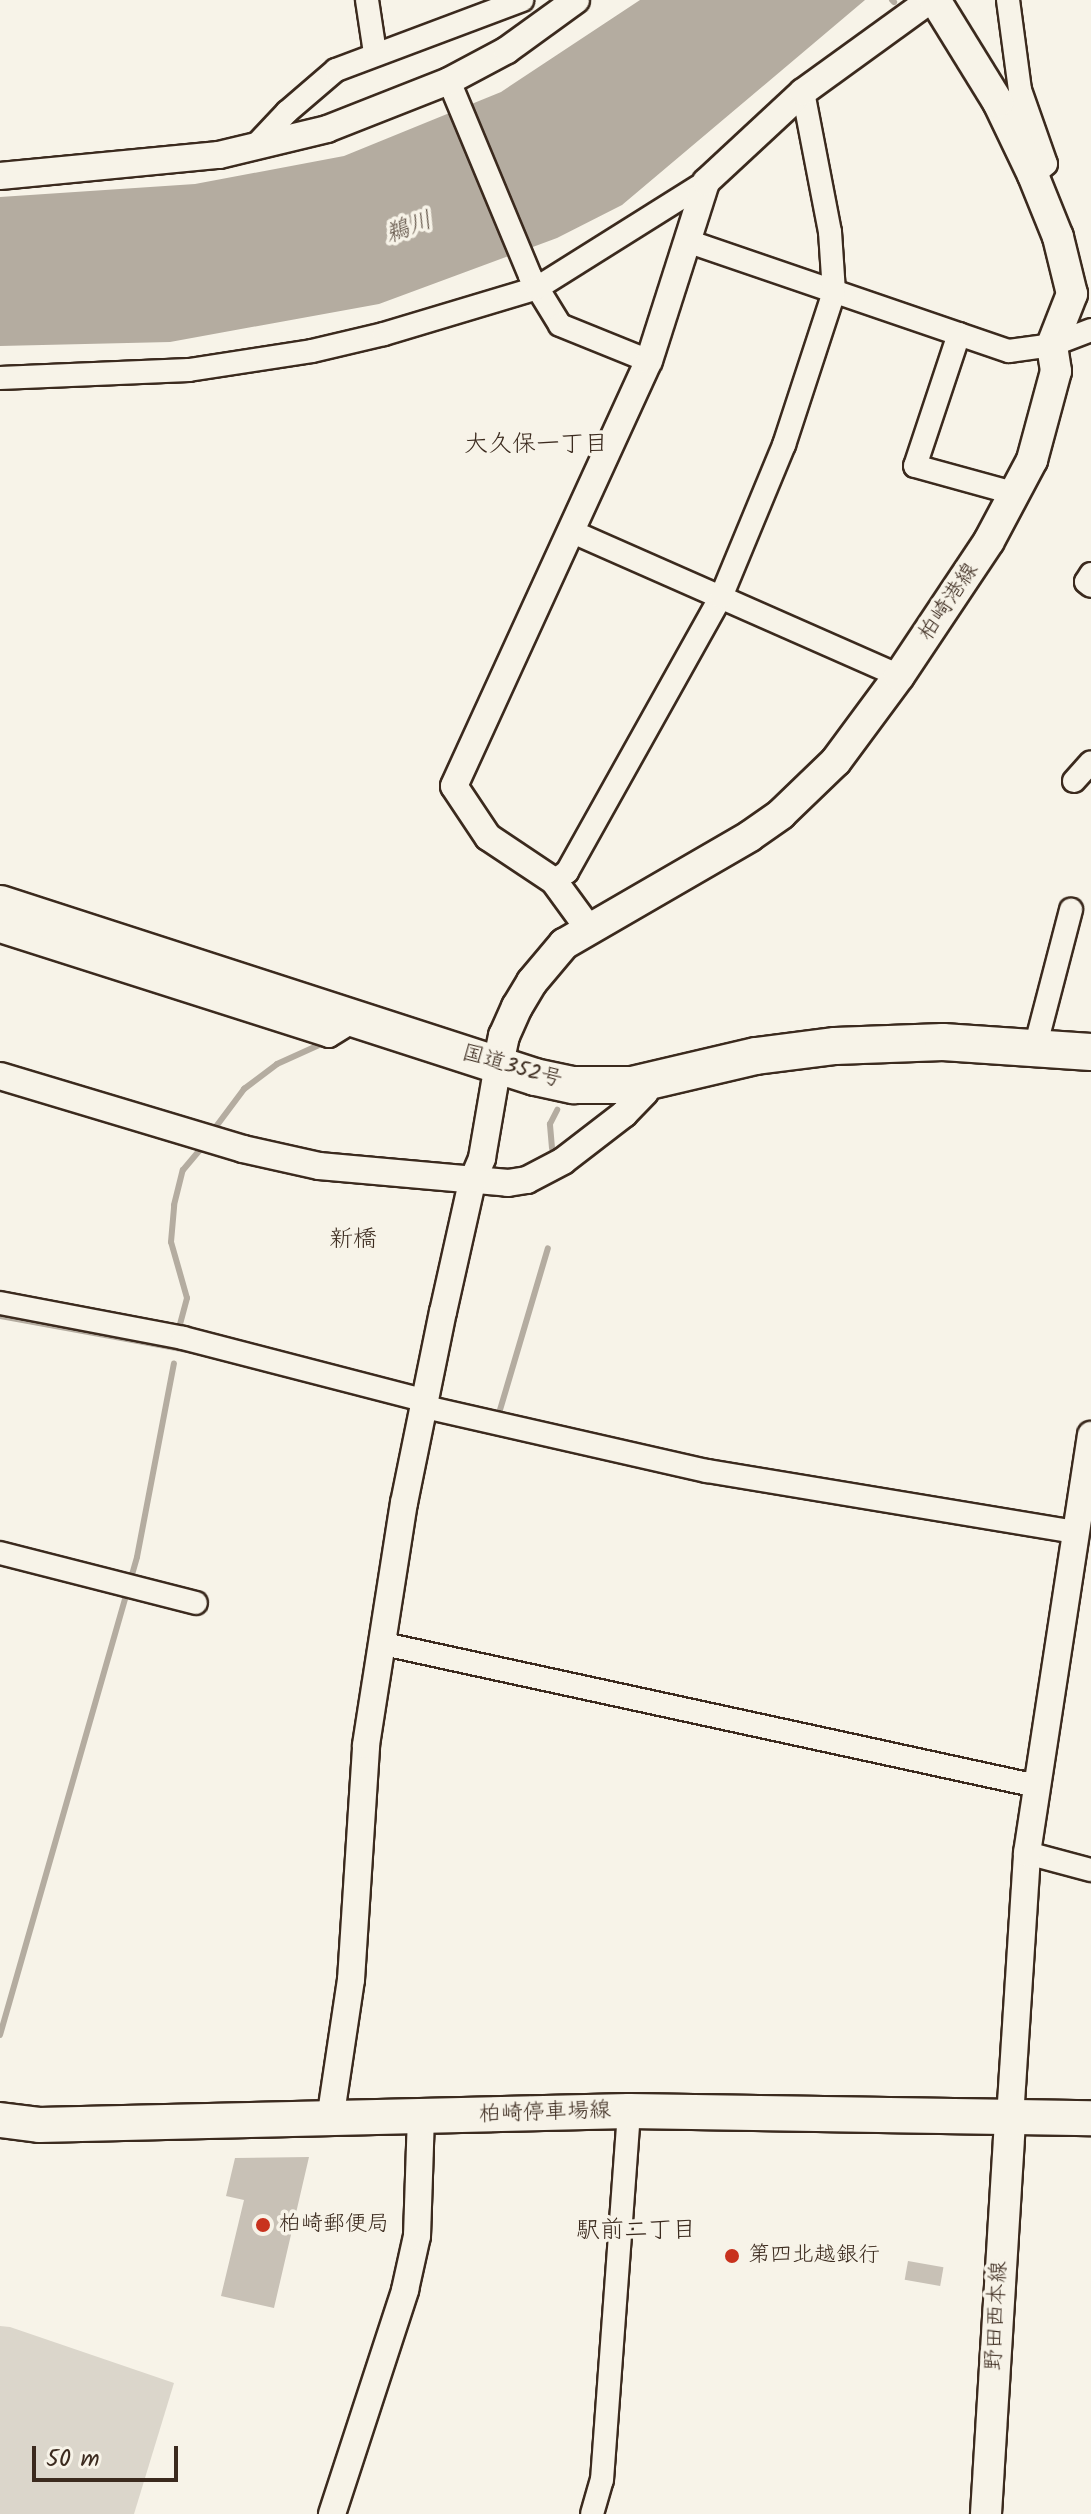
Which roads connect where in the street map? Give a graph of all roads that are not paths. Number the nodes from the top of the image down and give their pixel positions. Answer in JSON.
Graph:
{"nodes":[{"id":1,"x":367,"y":0,"type":"edge"},
{"id":2,"x":522,"y":0,"type":"edge"},
{"id":3,"x":576,"y":0,"type":"edge"},
{"id":4,"x":933,"y":0,"type":"edge"},
{"id":5,"x":1008,"y":0,"type":"edge"},
{"id":6,"x":375,"y":53,"type":"junction"},
{"id":7,"x":451,"y":87,"type":"junction"},
{"id":8,"x":803,"y":92,"type":"junction"},
{"id":9,"x":255,"y":146,"type":"junction"},
{"id":10,"x":1033,"y":175,"type":"junction"},
{"id":11,"x":0,"y":176,"type":"edge"},
{"id":12,"x":706,"y":182,"type":"junction"},
{"id":13,"x":687,"y":241,"type":"junction"},
{"id":14,"x":534,"y":282,"type":"junction"},
{"id":15,"x":834,"y":292,"type":"junction"},
{"id":16,"x":1091,"y":330,"type":"edge"},
{"id":17,"x":959,"y":334,"type":"junction"},
{"id":18,"x":1052,"y":345,"type":"junction"},
{"id":19,"x":649,"y":361,"type":"junction"},
{"id":20,"x":0,"y":378,"type":"edge"},
{"id":21,"x":1017,"y":494,"type":"junction"},
{"id":22,"x":573,"y":532,"type":"junction"},
{"id":23,"x":1091,"y":574,"type":"edge"},
{"id":24,"x":1091,"y":586,"type":"edge"},
{"id":25,"x":721,"y":597,"type":"junction"},
{"id":26,"x":899,"y":676,"type":"junction"},
{"id":27,"x":1091,"y":762,"type":"edge"},
{"id":28,"x":1074,"y":781,"type":"dead end"},
{"id":29,"x":554,"y":881,"type":"junction"},
{"id":30,"x":0,"y":904,"type":"edge"},
{"id":31,"x":1071,"y":910,"type":"dead end"},
{"id":32,"x":589,"y":929,"type":"junction"},
{"id":33,"x":0,"y":931,"type":"edge"},
{"id":34,"x":355,"y":1020,"type":"junction"},
{"id":35,"x":1035,"y":1048,"type":"junction"},
{"id":36,"x":1091,"y":1052,"type":"edge"},
{"id":37,"x":498,"y":1064,"type":"junction"},
{"id":38,"x":0,"y":1076,"type":"edge"},
{"id":39,"x":648,"y":1082,"type":"junction"},
{"id":40,"x":472,"y":1182,"type":"junction"},
{"id":41,"x":0,"y":1303,"type":"edge"},
{"id":42,"x":425,"y":1404,"type":"junction"},
{"id":43,"x":1091,"y":1435,"type":"edge"},
{"id":44,"x":1074,"y":1532,"type":"junction"},
{"id":45,"x":0,"y":1553,"type":"edge"},
{"id":46,"x":196,"y":1603,"type":"dead end"},
{"id":47,"x":384,"y":1644,"type":"junction"},
{"id":48,"x":1037,"y":1786,"type":"junction"},
{"id":49,"x":1027,"y":1853,"type":"junction"},
{"id":50,"x":1091,"y":1870,"type":"edge"},
{"id":51,"x":629,"y":2111,"type":"junction"},
{"id":52,"x":421,"y":2117,"type":"junction"},
{"id":53,"x":1010,"y":2118,"type":"junction"},
{"id":54,"x":1091,"y":2118,"type":"edge"},
{"id":55,"x":0,"y":2120,"type":"edge"},
{"id":56,"x":330,"y":2120,"type":"junction"},
{"id":57,"x":332,"y":2514,"type":"edge"},
{"id":58,"x":592,"y":2514,"type":"edge"},
{"id":59,"x":986,"y":2514,"type":"edge"}],
"edges":[{"from":1,"to":6,"type":"street"},
{"from":2,"to":6,"type":"street"},
{"from":3,"to":7,"type":"street"},
{"from":4,"to":8,"type":"street"},
{"from":4,"to":10,"type":"main road","name":"柏崎港線"},
{"from":5,"to":10,"type":"street"},
{"from":6,"to":9,"type":"street"},
{"from":7,"to":9,"type":"street"},
{"from":7,"to":14,"type":"street"},
{"from":8,"to":12,"type":"street"},
{"from":8,"to":15,"type":"street"},
{"from":9,"to":11,"type":"street"},
{"from":10,"to":18,"type":"main road","name":"柏崎港線"},
{"from":12,"to":13,"type":"street"},
{"from":12,"to":14,"type":"street"},
{"from":13,"to":15,"type":"street"},
{"from":13,"to":19,"type":"street"},
{"from":14,"to":19,"type":"street"},
{"from":14,"to":20,"type":"street"},
{"from":15,"to":17,"type":"street"},
{"from":15,"to":25,"type":"street"},
{"from":16,"to":18,"type":"street"},
{"from":17,"to":18,"type":"street"},
{"from":17,"to":21,"type":"street"},
{"from":18,"to":21,"type":"main road","name":"柏崎港線"},
{"from":19,"to":22,"type":"street"},
{"from":21,"to":26,"type":"main road","name":"柏崎港線"},
{"from":22,"to":25,"type":"street"},
{"from":22,"to":29,"type":"street"},
{"from":23,"to":24,"type":"street"},
{"from":25,"to":26,"type":"street"},
{"from":25,"to":29,"type":"street"},
{"from":26,"to":32,"type":"main road","name":"柏崎港線"},
{"from":27,"to":28,"type":"street"},
{"from":29,"to":32,"type":"street"},
{"from":30,"to":34,"type":"highway","name":"国道352号"},
{"from":31,"to":35,"type":"street"},
{"from":32,"to":37,"type":"main road","name":"柏崎港線"},
{"from":33,"to":34,"type":"street"},
{"from":34,"to":37,"type":"highway","name":"国道352号"},
{"from":35,"to":36,"type":"highway","name":"国道352号"},
{"from":35,"to":39,"type":"highway","name":"国道352号"},
{"from":37,"to":39,"type":"highway","name":"国道352号"},
{"from":37,"to":40,"type":"street"},
{"from":38,"to":40,"type":"street"},
{"from":39,"to":40,"type":"street"},
{"from":40,"to":42,"type":"street"},
{"from":41,"to":42,"type":"street"},
{"from":42,"to":44,"type":"street"},
{"from":42,"to":47,"type":"street"},
{"from":43,"to":44,"type":"street"},
{"from":44,"to":48,"type":"street"},
{"from":45,"to":46,"type":"street"},
{"from":47,"to":48,"type":"street"},
{"from":47,"to":56,"type":"street"},
{"from":48,"to":49,"type":"street"},
{"from":49,"to":50,"type":"street"},
{"from":49,"to":53,"type":"street"},
{"from":51,"to":52,"type":"main road","name":"柏崎停車場線"},
{"from":51,"to":53,"type":"main road","name":"柏崎停車場線"},
{"from":51,"to":58,"type":"street"},
{"from":52,"to":56,"type":"main road","name":"柏崎停車場線"},
{"from":52,"to":57,"type":"street"},
{"from":53,"to":54,"type":"main road","name":"柏崎停車場線"},
{"from":53,"to":59,"type":"main road","name":"野田西本線"},
{"from":55,"to":56,"type":"main road","name":"柏崎停車場線"}]}
